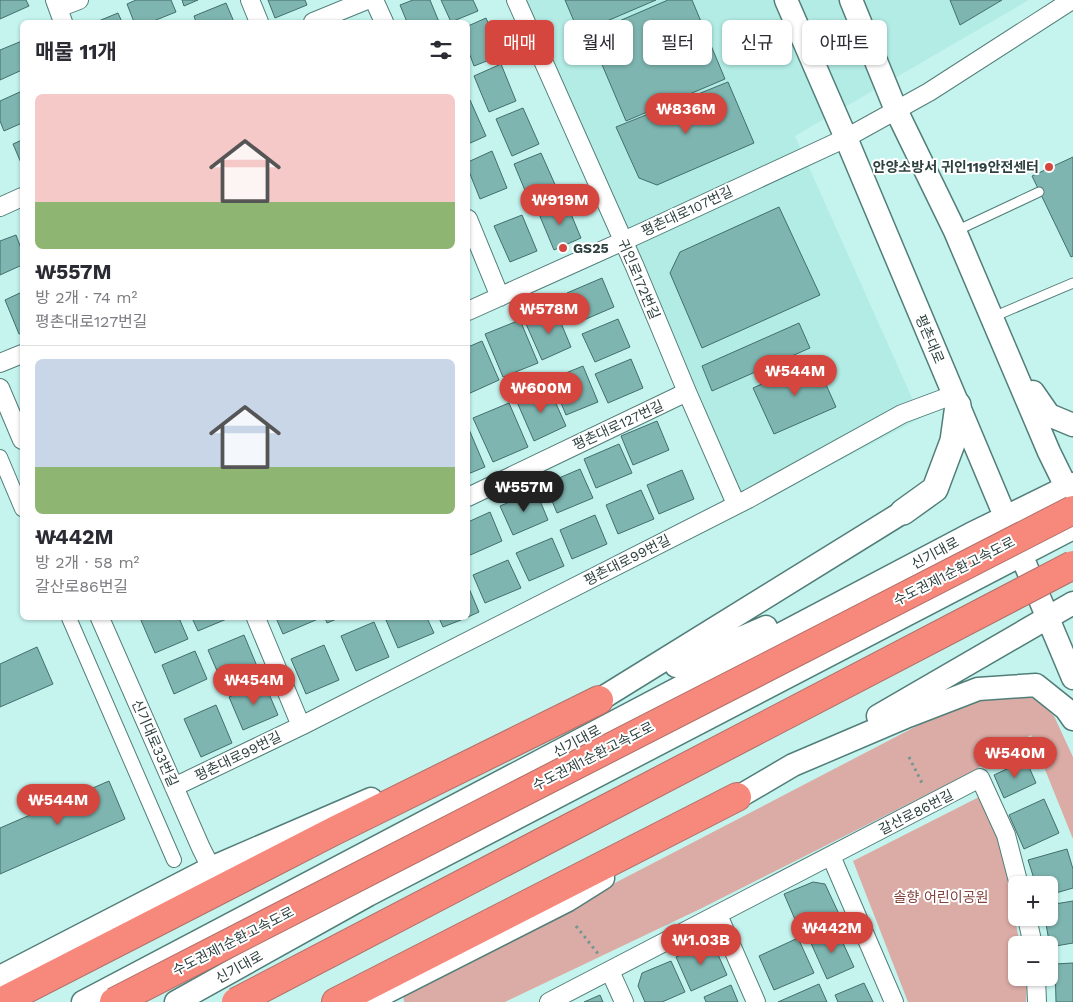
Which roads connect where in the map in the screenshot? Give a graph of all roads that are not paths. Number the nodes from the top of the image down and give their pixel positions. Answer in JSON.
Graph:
{"nodes":[{"id":1,"x":79,"y":0,"type":"edge"},
{"id":2,"x":250,"y":0,"type":"edge"},
{"id":3,"x":367,"y":0,"type":"edge"},
{"id":4,"x":374,"y":0,"type":"edge"},
{"id":5,"x":516,"y":0,"type":"edge"},
{"id":6,"x":786,"y":0,"type":"edge"},
{"id":7,"x":851,"y":0,"type":"edge"},
{"id":8,"x":1072,"y":0,"type":"edge"},
{"id":9,"x":59,"y":10,"type":"edge"},
{"id":10,"x":258,"y":20,"type":"edge"},
{"id":11,"x":318,"y":20,"type":"edge"},
{"id":12,"x":383,"y":20,"type":"edge"},
{"id":13,"x":896,"y":110,"type":"junction"},
{"id":14,"x":846,"y":138,"type":"junction"},
{"id":15,"x":1039,"y":192,"type":"dead end"},
{"id":16,"x":20,"y":198,"type":"edge"},
{"id":17,"x":0,"y":207,"type":"edge"},
{"id":18,"x":470,"y":224,"type":"edge"},
{"id":19,"x":956,"y":231,"type":"junction"},
{"id":20,"x":623,"y":241,"type":"junction"},
{"id":21,"x":1073,"y":283,"type":"edge"},
{"id":22,"x":500,"y":297,"type":"junction"},
{"id":23,"x":470,"y":310,"type":"edge"},
{"id":24,"x":993,"y":318,"type":"junction"},
{"id":25,"x":20,"y":355,"type":"edge"},
{"id":26,"x":0,"y":363,"type":"edge"},
{"id":27,"x":1013,"y":363,"type":"junction"},
{"id":28,"x":0,"y":388,"type":"edge"},
{"id":29,"x":687,"y":392,"type":"junction"},
{"id":30,"x":955,"y":400,"type":"junction"},
{"id":31,"x":1073,"y":425,"type":"edge"},
{"id":32,"x":20,"y":435,"type":"edge"},
{"id":33,"x":0,"y":457,"type":"edge"},
{"id":34,"x":470,"y":496,"type":"edge"},
{"id":35,"x":1072,"y":496,"type":"edge"},
{"id":36,"x":20,"y":504,"type":"edge"},
{"id":37,"x":736,"y":504,"type":"junction"},
{"id":38,"x":903,"y":512,"type":"joint"},
{"id":39,"x":1004,"y":517,"type":"junction"},
{"id":40,"x":1073,"y":528,"type":"edge"},
{"id":41,"x":952,"y":544,"type":"junction"},
{"id":42,"x":1021,"y":556,"type":"junction"},
{"id":43,"x":1073,"y":566,"type":"edge"},
{"id":44,"x":1073,"y":603,"type":"edge"},
{"id":45,"x":1048,"y":618,"type":"junction"},
{"id":46,"x":70,"y":620,"type":"edge"},
{"id":47,"x":101,"y":620,"type":"edge"},
{"id":48,"x":257,"y":620,"type":"edge"},
{"id":49,"x":1073,"y":678,"type":"edge"},
{"id":50,"x":599,"y":700,"type":"junction"},
{"id":51,"x":1073,"y":719,"type":"edge"},
{"id":52,"x":301,"y":726,"type":"junction"},
{"id":53,"x":793,"y":765,"type":"junction"},
{"id":54,"x":174,"y":787,"type":"junction"},
{"id":55,"x":737,"y":797,"type":"junction"},
{"id":56,"x":831,"y":856,"type":"junction"},
{"id":57,"x":174,"y":860,"type":"dead end"},
{"id":58,"x":211,"y":868,"type":"junction"},
{"id":59,"x":1017,"y":876,"type":"edge"},
{"id":60,"x":718,"y":915,"type":"junction"},
{"id":61,"x":610,"y":971,"type":"junction"},
{"id":62,"x":0,"y":977,"type":"edge"},
{"id":63,"x":1036,"y":986,"type":"edge"},
{"id":64,"x":380,"y":999,"type":"edge"},
{"id":65,"x":2,"y":1002,"type":"edge"},
{"id":66,"x":82,"y":1002,"type":"edge"},
{"id":67,"x":114,"y":1002,"type":"edge"},
{"id":68,"x":176,"y":1002,"type":"edge"},
{"id":69,"x":236,"y":1002,"type":"edge"},
{"id":70,"x":336,"y":1002,"type":"edge"},
{"id":71,"x":549,"y":1002,"type":"edge"},
{"id":72,"x":624,"y":1002,"type":"edge"},
{"id":73,"x":756,"y":1002,"type":"edge"},
{"id":74,"x":894,"y":1002,"type":"edge"},
{"id":75,"x":1037,"y":1002,"type":"edge"}],
"edges":[{"from":1,"to":9,"type":"street"},
{"from":2,"to":10,"type":"street"},
{"from":3,"to":11,"type":"street"},
{"from":4,"to":12,"type":"street"},
{"from":5,"to":20,"type":"street","name":"귀인로172번길"},
{"from":6,"to":14,"type":"street","name":"평촌대로"},
{"from":7,"to":13,"type":"street"},
{"from":8,"to":13,"type":"street","name":"평촌대로107번길"},
{"from":13,"to":14,"type":"street","name":"평촌대로107번길"},
{"from":13,"to":19,"type":"street"},
{"from":14,"to":20,"type":"street","name":"평촌대로107번길"},
{"from":14,"to":30,"type":"street","name":"평촌대로"},
{"from":15,"to":19,"type":"lane"},
{"from":16,"to":17,"type":"street"},
{"from":18,"to":22,"type":"street"},
{"from":19,"to":24,"type":"street"},
{"from":20,"to":22,"type":"street","name":"평촌대로107번길"},
{"from":20,"to":29,"type":"street","name":"귀인로172번길"},
{"from":21,"to":24,"type":"lane"},
{"from":22,"to":23,"type":"street","name":"평촌대로107번길"},
{"from":24,"to":27,"type":"street"},
{"from":25,"to":26,"type":"street"},
{"from":27,"to":31,"type":"street"},
{"from":27,"to":35,"type":"street"},
{"from":28,"to":32,"type":"street"},
{"from":29,"to":34,"type":"street","name":"평촌대로127번길"},
{"from":29,"to":37,"type":"street","name":"귀인로172번길"},
{"from":30,"to":37,"type":"street","name":"평촌대로99번길"},
{"from":30,"to":38,"type":"main road"},
{"from":30,"to":39,"type":"street","name":"평촌대로"},
{"from":33,"to":36,"type":"street"},
{"from":35,"to":39,"type":"street","name":"신기대로"},
{"from":35,"to":67,"type":"highway","name":"수도권제1순환고속도로","bridge":true},
{"from":37,"to":52,"type":"street","name":"평촌대로99번길"},
{"from":38,"to":50,"type":"street"},
{"from":39,"to":41,"type":"street","name":"신기대로"},
{"from":39,"to":42,"type":"street","name":"평촌대로"},
{"from":40,"to":42,"type":"street","name":"신기대로"},
{"from":41,"to":50,"type":"street"},
{"from":41,"to":66,"type":"street","name":"신기대로"},
{"from":42,"to":45,"type":"street","name":"평촌대로"},
{"from":42,"to":68,"type":"street","name":"신기대로"},
{"from":43,"to":69,"type":"highway","bridge":true},
{"from":44,"to":45,"type":"street"},
{"from":45,"to":49,"type":"street","name":"평촌대로"},
{"from":45,"to":53,"type":"street"},
{"from":46,"to":57,"type":"street"},
{"from":47,"to":54,"type":"street","name":"신기대로33번길"},
{"from":48,"to":52,"type":"street"},
{"from":50,"to":58,"type":"street"},
{"from":50,"to":65,"type":"highway"},
{"from":51,"to":53,"type":"street"},
{"from":52,"to":54,"type":"street","name":"평촌대로99번길"},
{"from":53,"to":55,"type":"street"},
{"from":54,"to":58,"type":"street","name":"신기대로33번길"},
{"from":55,"to":64,"type":"street"},
{"from":55,"to":70,"type":"highway"},
{"from":56,"to":59,"type":"street","name":"갈산로86번길"},
{"from":56,"to":60,"type":"street","name":"갈산로86번길"},
{"from":56,"to":74,"type":"street"},
{"from":58,"to":62,"type":"street"},
{"from":60,"to":61,"type":"street","name":"갈산로86번길"},
{"from":60,"to":73,"type":"street"},
{"from":61,"to":71,"type":"street","name":"갈산로86번길"},
{"from":61,"to":72,"type":"street"},
{"from":63,"to":75,"type":"street"}]}
